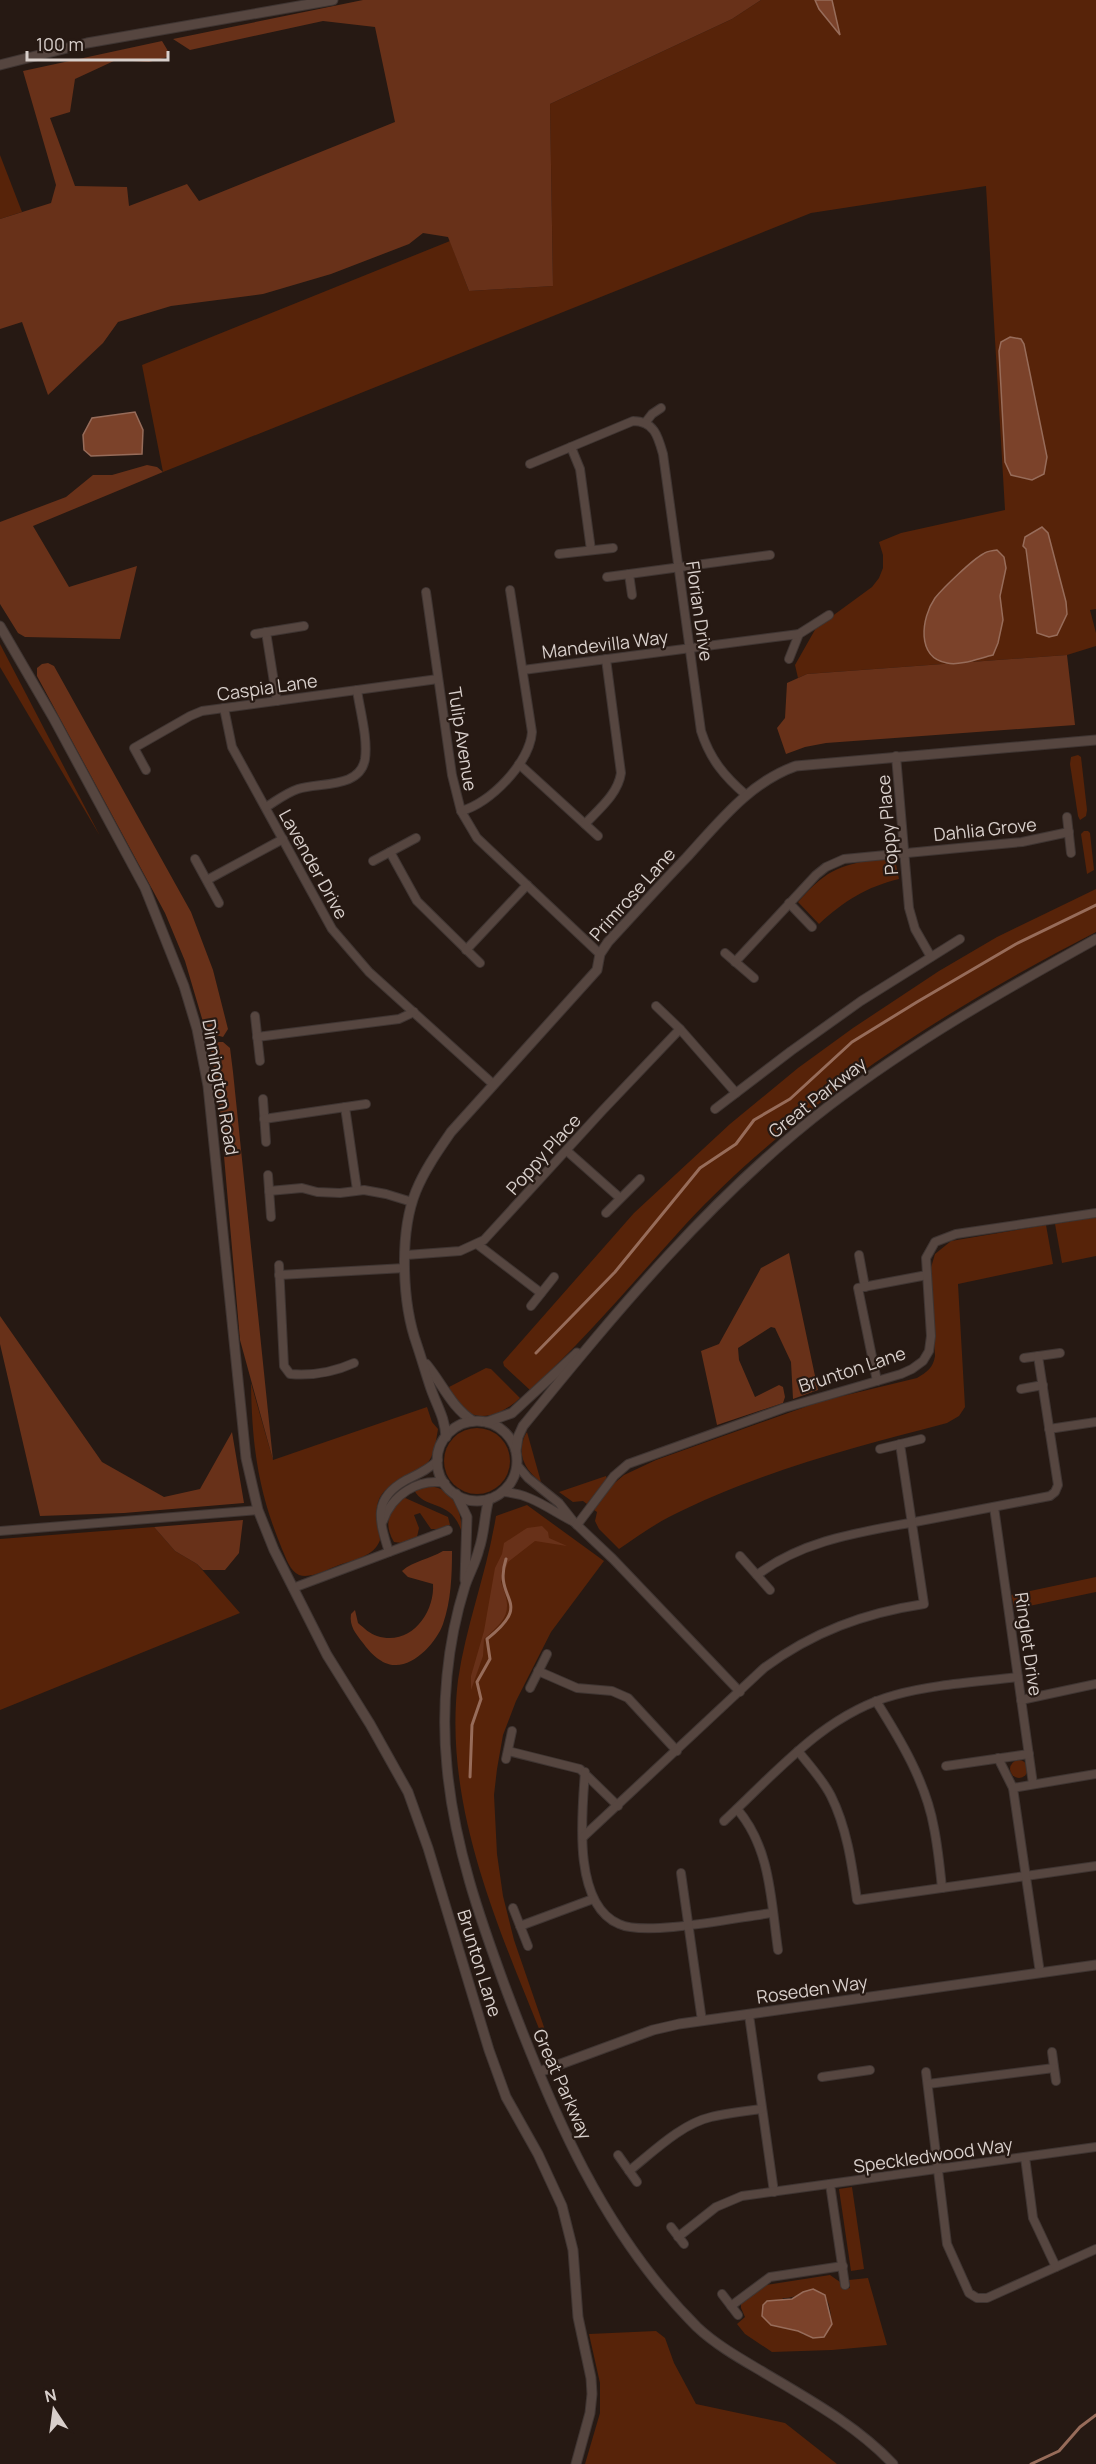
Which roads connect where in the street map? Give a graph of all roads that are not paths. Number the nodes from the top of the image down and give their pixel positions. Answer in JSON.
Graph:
{"nodes":[{"id":1,"x":333,"y":0,"type":"edge"},
{"id":2,"x":0,"y":65,"type":"edge"},
{"id":3,"x":661,"y":408,"type":"dead end"},
{"id":4,"x":645,"y":423,"type":"junction"},
{"id":5,"x":571,"y":447,"type":"junction"},
{"id":6,"x":530,"y":464,"type":"dead end"},
{"id":7,"x":613,"y":548,"type":"dead end"},
{"id":8,"x":591,"y":550,"type":"junction"},
{"id":9,"x":559,"y":554,"type":"dead end"},
{"id":10,"x":770,"y":555,"type":"dead end"},
{"id":11,"x":678,"y":567,"type":"junction"},
{"id":12,"x":629,"y":574,"type":"junction"},
{"id":13,"x":607,"y":577,"type":"dead end"},
{"id":14,"x":510,"y":590,"type":"dead end"},
{"id":15,"x":426,"y":592,"type":"dead end"},
{"id":16,"x":632,"y":595,"type":"dead end"},
{"id":17,"x":829,"y":615,"type":"dead end"},
{"id":18,"x":0,"y":626,"type":"edge"},
{"id":19,"x":304,"y":626,"type":"dead end"},
{"id":20,"x":266,"y":632,"type":"junction"},
{"id":21,"x":255,"y":634,"type":"dead end"},
{"id":22,"x":799,"y":634,"type":"junction"},
{"id":23,"x":690,"y":648,"type":"junction"},
{"id":24,"x":606,"y":659,"type":"junction"},
{"id":25,"x":789,"y":659,"type":"dead end"},
{"id":26,"x":524,"y":670,"type":"junction"},
{"id":27,"x":438,"y":679,"type":"junction"},
{"id":28,"x":357,"y":690,"type":"junction"},
{"id":29,"x":277,"y":701,"type":"junction"},
{"id":30,"x":224,"y":708,"type":"junction"},
{"id":31,"x":1096,"y":740,"type":"edge"},
{"id":32,"x":896,"y":756,"type":"junction"},
{"id":33,"x":519,"y":764,"type":"junction"},
{"id":34,"x":146,"y":770,"type":"dead end"},
{"id":35,"x":746,"y":795,"type":"junction"},
{"id":36,"x":266,"y":807,"type":"junction"},
{"id":37,"x":461,"y":811,"type":"junction"},
{"id":38,"x":1067,"y":817,"type":"dead end"},
{"id":39,"x":585,"y":824,"type":"junction"},
{"id":40,"x":1069,"y":832,"type":"junction"},
{"id":41,"x":598,"y":836,"type":"dead end"},
{"id":42,"x":416,"y":838,"type":"dead end"},
{"id":43,"x":283,"y":839,"type":"junction"},
{"id":44,"x":390,"y":852,"type":"junction"},
{"id":45,"x":904,"y":852,"type":"junction"},
{"id":46,"x":1071,"y":853,"type":"dead end"},
{"id":47,"x":195,"y":859,"type":"dead end"},
{"id":48,"x":373,"y":861,"type":"dead end"},
{"id":49,"x":207,"y":880,"type":"junction"},
{"id":50,"x":527,"y":885,"type":"junction"},
{"id":51,"x":219,"y":903,"type":"dead end"},
{"id":52,"x":789,"y":903,"type":"junction"},
{"id":53,"x":812,"y":927,"type":"dead end"},
{"id":54,"x":960,"y":939,"type":"dead end"},
{"id":55,"x":1096,"y":939,"type":"edge"},
{"id":56,"x":466,"y":950,"type":"junction"},
{"id":57,"x":725,"y":953,"type":"dead end"},
{"id":58,"x":600,"y":954,"type":"junction"},
{"id":59,"x":932,"y":957,"type":"junction"},
{"id":60,"x":735,"y":962,"type":"junction"},
{"id":61,"x":480,"y":963,"type":"dead end"},
{"id":62,"x":754,"y":978,"type":"dead end"},
{"id":63,"x":656,"y":1006,"type":"dead end"},
{"id":64,"x":414,"y":1012,"type":"junction"},
{"id":65,"x":255,"y":1016,"type":"dead end"},
{"id":66,"x":680,"y":1029,"type":"junction"},
{"id":67,"x":257,"y":1037,"type":"junction"},
{"id":68,"x":260,"y":1060,"type":"dead end"},
{"id":69,"x":493,"y":1084,"type":"junction"},
{"id":70,"x":736,"y":1093,"type":"junction"},
{"id":71,"x":263,"y":1099,"type":"dead end"},
{"id":72,"x":366,"y":1104,"type":"dead end"},
{"id":73,"x":345,"y":1107,"type":"junction"},
{"id":74,"x":715,"y":1109,"type":"dead end"},
{"id":75,"x":264,"y":1119,"type":"junction"},
{"id":76,"x":266,"y":1142,"type":"dead end"},
{"id":77,"x":567,"y":1151,"type":"junction"},
{"id":78,"x":268,"y":1175,"type":"dead end"},
{"id":79,"x":640,"y":1179,"type":"dead end"},
{"id":80,"x":357,"y":1190,"type":"junction"},
{"id":81,"x":269,"y":1191,"type":"junction"},
{"id":82,"x":620,"y":1198,"type":"junction"},
{"id":83,"x":412,"y":1203,"type":"junction"},
{"id":84,"x":606,"y":1213,"type":"dead end"},
{"id":85,"x":1096,"y":1213,"type":"edge"},
{"id":86,"x":271,"y":1217,"type":"dead end"},
{"id":87,"x":477,"y":1244,"type":"junction"},
{"id":88,"x":406,"y":1255,"type":"junction"},
{"id":89,"x":859,"y":1255,"type":"dead end"},
{"id":90,"x":279,"y":1265,"type":"dead end"},
{"id":91,"x":405,"y":1268,"type":"junction"},
{"id":92,"x":279,"y":1275,"type":"junction"},
{"id":93,"x":927,"y":1275,"type":"junction"},
{"id":94,"x":554,"y":1277,"type":"dead end"},
{"id":95,"x":865,"y":1287,"type":"junction"},
{"id":96,"x":541,"y":1293,"type":"junction"},
{"id":97,"x":531,"y":1306,"type":"dead end"},
{"id":98,"x":598,"y":1333,"type":"junction"},
{"id":99,"x":1060,"y":1353,"type":"dead end"},
{"id":100,"x":1038,"y":1356,"type":"junction"},
{"id":101,"x":1024,"y":1358,"type":"dead end"},
{"id":102,"x":424,"y":1362,"type":"junction"},
{"id":103,"x":354,"y":1363,"type":"dead end"},
{"id":104,"x":877,"y":1381,"type":"junction"},
{"id":105,"x":1043,"y":1385,"type":"junction"},
{"id":106,"x":1021,"y":1389,"type":"dead end"},
{"id":107,"x":473,"y":1421,"type":"junction"},
{"id":108,"x":486,"y":1422,"type":"junction"},
{"id":109,"x":1096,"y":1422,"type":"edge"},
{"id":110,"x":1049,"y":1429,"type":"junction"},
{"id":111,"x":446,"y":1437,"type":"junction"},
{"id":112,"x":921,"y":1439,"type":"dead end"},
{"id":113,"x":900,"y":1444,"type":"junction"},
{"id":114,"x":880,"y":1449,"type":"dead end"},
{"id":115,"x":516,"y":1450,"type":"junction"},
{"id":116,"x":438,"y":1460,"type":"junction"},
{"id":117,"x":517,"y":1465,"type":"junction"},
{"id":118,"x":444,"y":1483,"type":"junction"},
{"id":119,"x":502,"y":1492,"type":"junction"},
{"id":120,"x":455,"y":1493,"type":"junction"},
{"id":121,"x":489,"y":1499,"type":"junction"},
{"id":122,"x":994,"y":1507,"type":"junction"},
{"id":123,"x":258,"y":1510,"type":"junction"},
{"id":124,"x":382,"y":1522,"type":"junction"},
{"id":125,"x":912,"y":1522,"type":"junction"},
{"id":126,"x":575,"y":1523,"type":"junction"},
{"id":127,"x":448,"y":1530,"type":"dead end"},
{"id":128,"x":0,"y":1531,"type":"edge"},
{"id":129,"x":389,"y":1552,"type":"junction"},
{"id":130,"x":740,"y":1556,"type":"dead end"},
{"id":131,"x":757,"y":1575,"type":"junction"},
{"id":132,"x":293,"y":1588,"type":"junction"},
{"id":133,"x":465,"y":1588,"type":"junction"},
{"id":134,"x":770,"y":1590,"type":"dead end"},
{"id":135,"x":547,"y":1654,"type":"dead end"},
{"id":136,"x":538,"y":1671,"type":"junction"},
{"id":137,"x":1018,"y":1677,"type":"junction"},
{"id":138,"x":1096,"y":1684,"type":"edge"},
{"id":139,"x":530,"y":1688,"type":"dead end"},
{"id":140,"x":740,"y":1692,"type":"junction"},
{"id":141,"x":1021,"y":1700,"type":"junction"},
{"id":142,"x":876,"y":1701,"type":"junction"},
{"id":143,"x":512,"y":1731,"type":"dead end"},
{"id":144,"x":508,"y":1750,"type":"junction"},
{"id":145,"x":677,"y":1751,"type":"junction"},
{"id":146,"x":798,"y":1751,"type":"junction"},
{"id":147,"x":1029,"y":1754,"type":"junction"},
{"id":148,"x":998,"y":1758,"type":"junction"},
{"id":149,"x":506,"y":1760,"type":"dead end"},
{"id":150,"x":946,"y":1766,"type":"dead end"},
{"id":151,"x":585,"y":1772,"type":"junction"},
{"id":152,"x":1096,"y":1774,"type":"edge"},
{"id":153,"x":1033,"y":1784,"type":"junction"},
{"id":154,"x":1013,"y":1788,"type":"junction"},
{"id":155,"x":618,"y":1806,"type":"junction"},
{"id":156,"x":737,"y":1809,"type":"junction"},
{"id":157,"x":724,"y":1821,"type":"dead end"},
{"id":158,"x":583,"y":1837,"type":"junction"},
{"id":159,"x":1096,"y":1866,"type":"edge"},
{"id":160,"x":681,"y":1873,"type":"dead end"},
{"id":161,"x":1026,"y":1876,"type":"junction"},
{"id":162,"x":942,"y":1888,"type":"junction"},
{"id":163,"x":593,"y":1899,"type":"junction"},
{"id":164,"x":513,"y":1908,"type":"dead end"},
{"id":165,"x":772,"y":1912,"type":"junction"},
{"id":166,"x":688,"y":1924,"type":"junction"},
{"id":167,"x":520,"y":1926,"type":"junction"},
{"id":168,"x":528,"y":1946,"type":"dead end"},
{"id":169,"x":777,"y":1950,"type":"dead end"},
{"id":170,"x":1096,"y":1965,"type":"edge"},
{"id":171,"x":1040,"y":1973,"type":"junction"},
{"id":172,"x":749,"y":2015,"type":"junction"},
{"id":173,"x":702,"y":2021,"type":"junction"},
{"id":174,"x":1052,"y":2052,"type":"dead end"},
{"id":175,"x":1054,"y":2068,"type":"junction"},
{"id":176,"x":870,"y":2070,"type":"dead end"},
{"id":177,"x":926,"y":2072,"type":"dead end"},
{"id":178,"x":538,"y":2073,"type":"junction"},
{"id":179,"x":822,"y":2077,"type":"dead end"},
{"id":180,"x":1056,"y":2081,"type":"dead end"},
{"id":181,"x":928,"y":2084,"type":"junction"},
{"id":182,"x":762,"y":2109,"type":"junction"},
{"id":183,"x":1096,"y":2147,"type":"edge"},
{"id":184,"x":618,"y":2155,"type":"dead end"},
{"id":185,"x":1025,"y":2157,"type":"junction"},
{"id":186,"x":938,"y":2169,"type":"junction"},
{"id":187,"x":629,"y":2170,"type":"junction"},
{"id":188,"x":637,"y":2182,"type":"dead end"},
{"id":189,"x":830,"y":2184,"type":"junction"},
{"id":190,"x":774,"y":2192,"type":"junction"},
{"id":191,"x":672,"y":2227,"type":"dead end"},
{"id":192,"x":678,"y":2236,"type":"junction"},
{"id":193,"x":684,"y":2244,"type":"dead end"},
{"id":194,"x":1096,"y":2250,"type":"edge"},
{"id":195,"x":843,"y":2266,"type":"junction"},
{"id":196,"x":1056,"y":2267,"type":"junction"},
{"id":197,"x":845,"y":2284,"type":"dead end"},
{"id":198,"x":722,"y":2294,"type":"dead end"},
{"id":199,"x":731,"y":2306,"type":"junction"},
{"id":200,"x":738,"y":2315,"type":"dead end"},
{"id":201,"x":576,"y":2464,"type":"edge"},
{"id":202,"x":893,"y":2464,"type":"edge"}],
"edges":[{"from":1,"to":2,"type":"street"},
{"from":3,"to":4,"type":"street"},
{"from":4,"to":5,"type":"street"},
{"from":4,"to":11,"type":"street","name":"Florian Drive"},
{"from":5,"to":6,"type":"street"},
{"from":5,"to":8,"type":"street"},
{"from":7,"to":8,"type":"street"},
{"from":8,"to":9,"type":"street"},
{"from":10,"to":11,"type":"street"},
{"from":11,"to":12,"type":"street"},
{"from":11,"to":23,"type":"street","name":"Florian Drive"},
{"from":12,"to":13,"type":"street"},
{"from":12,"to":16,"type":"street"},
{"from":14,"to":26,"type":"street","name":"Mandevilla Way"},
{"from":15,"to":27,"type":"street","name":"Tulip Avenue"},
{"from":17,"to":22,"type":"street"},
{"from":18,"to":123,"type":"street","name":"Dinnington Road"},
{"from":19,"to":20,"type":"street"},
{"from":20,"to":21,"type":"street"},
{"from":20,"to":29,"type":"street"},
{"from":22,"to":23,"type":"street","name":"Mandevilla Way"},
{"from":22,"to":25,"type":"street"},
{"from":23,"to":24,"type":"street","name":"Mandevilla Way"},
{"from":23,"to":35,"type":"street","name":"Florian Drive"},
{"from":24,"to":26,"type":"street","name":"Mandevilla Way"},
{"from":24,"to":39,"type":"street"},
{"from":26,"to":33,"type":"street","name":"Mandevilla Way"},
{"from":27,"to":28,"type":"street","name":"Caspia Lane"},
{"from":27,"to":37,"type":"street","name":"Tulip Avenue"},
{"from":28,"to":29,"type":"street","name":"Caspia Lane"},
{"from":28,"to":36,"type":"street"},
{"from":29,"to":30,"type":"street","name":"Caspia Lane"},
{"from":30,"to":34,"type":"street","name":"Caspia Lane"},
{"from":30,"to":36,"type":"street","name":"Lavender Drive"},
{"from":31,"to":32,"type":"street","name":"Primrose Lane"},
{"from":32,"to":35,"type":"street","name":"Primrose Lane"},
{"from":32,"to":45,"type":"street","name":"Poppy Place"},
{"from":33,"to":37,"type":"street","name":"Mandevilla Way"},
{"from":33,"to":39,"type":"street"},
{"from":35,"to":58,"type":"street","name":"Primrose Lane"},
{"from":36,"to":43,"type":"street","name":"Lavender Drive"},
{"from":37,"to":50,"type":"street","name":"Tulip Avenue"},
{"from":38,"to":40,"type":"street"},
{"from":39,"to":41,"type":"street"},
{"from":40,"to":45,"type":"street","name":"Dahlia Grove"},
{"from":40,"to":46,"type":"street"},
{"from":42,"to":44,"type":"street"},
{"from":43,"to":49,"type":"street"},
{"from":43,"to":64,"type":"street","name":"Lavender Drive"},
{"from":44,"to":48,"type":"street"},
{"from":44,"to":56,"type":"street"},
{"from":45,"to":52,"type":"street","name":"Dahlia Grove"},
{"from":45,"to":59,"type":"street","name":"Poppy Place"},
{"from":47,"to":49,"type":"street"},
{"from":49,"to":51,"type":"street"},
{"from":50,"to":56,"type":"street"},
{"from":50,"to":58,"type":"street","name":"Tulip Avenue"},
{"from":52,"to":53,"type":"street"},
{"from":52,"to":60,"type":"street","name":"Dahlia Grove"},
{"from":54,"to":59,"type":"street"},
{"from":55,"to":98,"type":"street","name":"Great Parkway"},
{"from":56,"to":61,"type":"street"},
{"from":57,"to":60,"type":"street"},
{"from":58,"to":69,"type":"street","name":"Primrose Lane"},
{"from":59,"to":70,"type":"street"},
{"from":60,"to":62,"type":"street"},
{"from":63,"to":66,"type":"street"},
{"from":64,"to":67,"type":"street"},
{"from":64,"to":69,"type":"street","name":"Lavender Drive"},
{"from":65,"to":67,"type":"street"},
{"from":66,"to":70,"type":"street"},
{"from":66,"to":77,"type":"street","name":"Poppy Place"},
{"from":67,"to":68,"type":"street"},
{"from":69,"to":83,"type":"street","name":"Primrose Lane"},
{"from":70,"to":74,"type":"street"},
{"from":71,"to":75,"type":"street"},
{"from":72,"to":73,"type":"street"},
{"from":73,"to":75,"type":"street"},
{"from":73,"to":80,"type":"street"},
{"from":75,"to":76,"type":"street"},
{"from":77,"to":82,"type":"street"},
{"from":77,"to":87,"type":"street","name":"Poppy Place"},
{"from":78,"to":81,"type":"street"},
{"from":79,"to":82,"type":"street"},
{"from":80,"to":81,"type":"street"},
{"from":80,"to":83,"type":"street"},
{"from":81,"to":86,"type":"street"},
{"from":82,"to":84,"type":"street"},
{"from":83,"to":88,"type":"street","name":"Primrose Lane"},
{"from":85,"to":93,"type":"street","name":"Brunton Lane"},
{"from":87,"to":88,"type":"street","name":"Poppy Place"},
{"from":87,"to":96,"type":"street"},
{"from":88,"to":91,"type":"street","name":"Primrose Lane"},
{"from":89,"to":95,"type":"street"},
{"from":90,"to":92,"type":"street"},
{"from":91,"to":92,"type":"street"},
{"from":91,"to":102,"type":"street","name":"Primrose Lane"},
{"from":92,"to":103,"type":"street"},
{"from":93,"to":95,"type":"street"},
{"from":93,"to":104,"type":"street","name":"Brunton Lane"},
{"from":94,"to":96,"type":"street"},
{"from":95,"to":104,"type":"street"},
{"from":96,"to":97,"type":"street"},
{"from":98,"to":108,"type":"street","name":"Great Parkway"},
{"from":98,"to":115,"type":"street","name":"Great Parkway"},
{"from":99,"to":100,"type":"street"},
{"from":100,"to":101,"type":"street"},
{"from":100,"to":105,"type":"street"},
{"from":102,"to":107,"type":"street","name":"Primrose Lane"},
{"from":102,"to":111,"type":"street","name":"Primrose Lane"},
{"from":104,"to":126,"type":"street","name":"Brunton Lane"},
{"from":105,"to":106,"type":"street"},
{"from":105,"to":110,"type":"street"},
{"from":107,"to":108,"type":"street","name":"Great Parkway"},
{"from":107,"to":111,"type":"street"},
{"from":108,"to":115,"type":"street"},
{"from":109,"to":110,"type":"street"},
{"from":110,"to":122,"type":"street"},
{"from":111,"to":116,"type":"street"},
{"from":112,"to":113,"type":"street"},
{"from":113,"to":114,"type":"street"},
{"from":113,"to":125,"type":"street"},
{"from":115,"to":117,"type":"street","name":"Great Parkway"},
{"from":116,"to":118,"type":"street"},
{"from":116,"to":124,"type":"street"},
{"from":117,"to":119,"type":"street"},
{"from":117,"to":126,"type":"street"},
{"from":118,"to":120,"type":"street","name":"Great Parkway"},
{"from":118,"to":124,"type":"street"},
{"from":119,"to":121,"type":"street"},
{"from":119,"to":126,"type":"street"},
{"from":120,"to":121,"type":"street","name":"Great Parkway"},
{"from":120,"to":133,"type":"street","name":"Great Parkway"},
{"from":121,"to":133,"type":"street","name":"Great Parkway"},
{"from":122,"to":125,"type":"street"},
{"from":122,"to":137,"type":"street","name":"Ringlet Drive"},
{"from":123,"to":128,"type":"street"},
{"from":123,"to":132,"type":"street","name":"Dinnington Road"},
{"from":124,"to":129,"type":"street"},
{"from":125,"to":131,"type":"street"},
{"from":125,"to":140,"type":"street"},
{"from":126,"to":140,"type":"street"},
{"from":127,"to":129,"type":"street"},
{"from":129,"to":132,"type":"street"},
{"from":130,"to":131,"type":"street"},
{"from":131,"to":134,"type":"street"},
{"from":132,"to":201,"type":"street","name":"Brunton Lane"},
{"from":133,"to":178,"type":"street","name":"Great Parkway"},
{"from":135,"to":136,"type":"street"},
{"from":136,"to":139,"type":"street"},
{"from":136,"to":145,"type":"street"},
{"from":137,"to":141,"type":"street","name":"Ringlet Drive"},
{"from":137,"to":142,"type":"street"},
{"from":138,"to":141,"type":"street"},
{"from":140,"to":145,"type":"street"},
{"from":141,"to":147,"type":"street","name":"Ringlet Drive"},
{"from":142,"to":146,"type":"street"},
{"from":142,"to":162,"type":"street"},
{"from":143,"to":144,"type":"street"},
{"from":144,"to":149,"type":"street"},
{"from":144,"to":151,"type":"street"},
{"from":145,"to":155,"type":"street"},
{"from":146,"to":156,"type":"street"},
{"from":146,"to":162,"type":"street"},
{"from":147,"to":148,"type":"street"},
{"from":147,"to":153,"type":"street","name":"Ringlet Drive"},
{"from":148,"to":150,"type":"street"},
{"from":148,"to":154,"type":"street"},
{"from":151,"to":155,"type":"street"},
{"from":151,"to":158,"type":"street"},
{"from":152,"to":153,"type":"street"},
{"from":153,"to":154,"type":"street"},
{"from":154,"to":161,"type":"street"},
{"from":155,"to":158,"type":"street"},
{"from":156,"to":157,"type":"street"},
{"from":156,"to":165,"type":"street"},
{"from":158,"to":163,"type":"street"},
{"from":159,"to":161,"type":"street"},
{"from":160,"to":166,"type":"street"},
{"from":161,"to":162,"type":"street"},
{"from":161,"to":171,"type":"street"},
{"from":163,"to":166,"type":"street"},
{"from":163,"to":167,"type":"street"},
{"from":164,"to":167,"type":"street"},
{"from":165,"to":166,"type":"street"},
{"from":165,"to":169,"type":"street"},
{"from":166,"to":173,"type":"street"},
{"from":167,"to":168,"type":"street"},
{"from":170,"to":171,"type":"street","name":"Roseden Way"},
{"from":171,"to":172,"type":"street","name":"Roseden Way"},
{"from":172,"to":173,"type":"street","name":"Roseden Way"},
{"from":172,"to":182,"type":"street"},
{"from":173,"to":178,"type":"street","name":"Roseden Way"},
{"from":174,"to":175,"type":"street"},
{"from":175,"to":180,"type":"street"},
{"from":175,"to":181,"type":"street"},
{"from":176,"to":179,"type":"street"},
{"from":177,"to":181,"type":"street"},
{"from":178,"to":202,"type":"street","name":"Great Parkway"},
{"from":181,"to":186,"type":"street"},
{"from":182,"to":187,"type":"street"},
{"from":182,"to":190,"type":"street"},
{"from":183,"to":185,"type":"street","name":"Speckledwood Way"},
{"from":184,"to":187,"type":"street"},
{"from":185,"to":186,"type":"street","name":"Speckledwood Way"},
{"from":185,"to":196,"type":"street"},
{"from":186,"to":189,"type":"street","name":"Speckledwood Way"},
{"from":186,"to":196,"type":"street"},
{"from":187,"to":188,"type":"street"},
{"from":189,"to":190,"type":"street","name":"Speckledwood Way"},
{"from":189,"to":195,"type":"street"},
{"from":190,"to":192,"type":"street","name":"Speckledwood Way"},
{"from":191,"to":192,"type":"street"},
{"from":192,"to":193,"type":"street"},
{"from":194,"to":196,"type":"street"},
{"from":195,"to":197,"type":"street"},
{"from":195,"to":199,"type":"street"},
{"from":198,"to":199,"type":"street"},
{"from":199,"to":200,"type":"street"}]}
